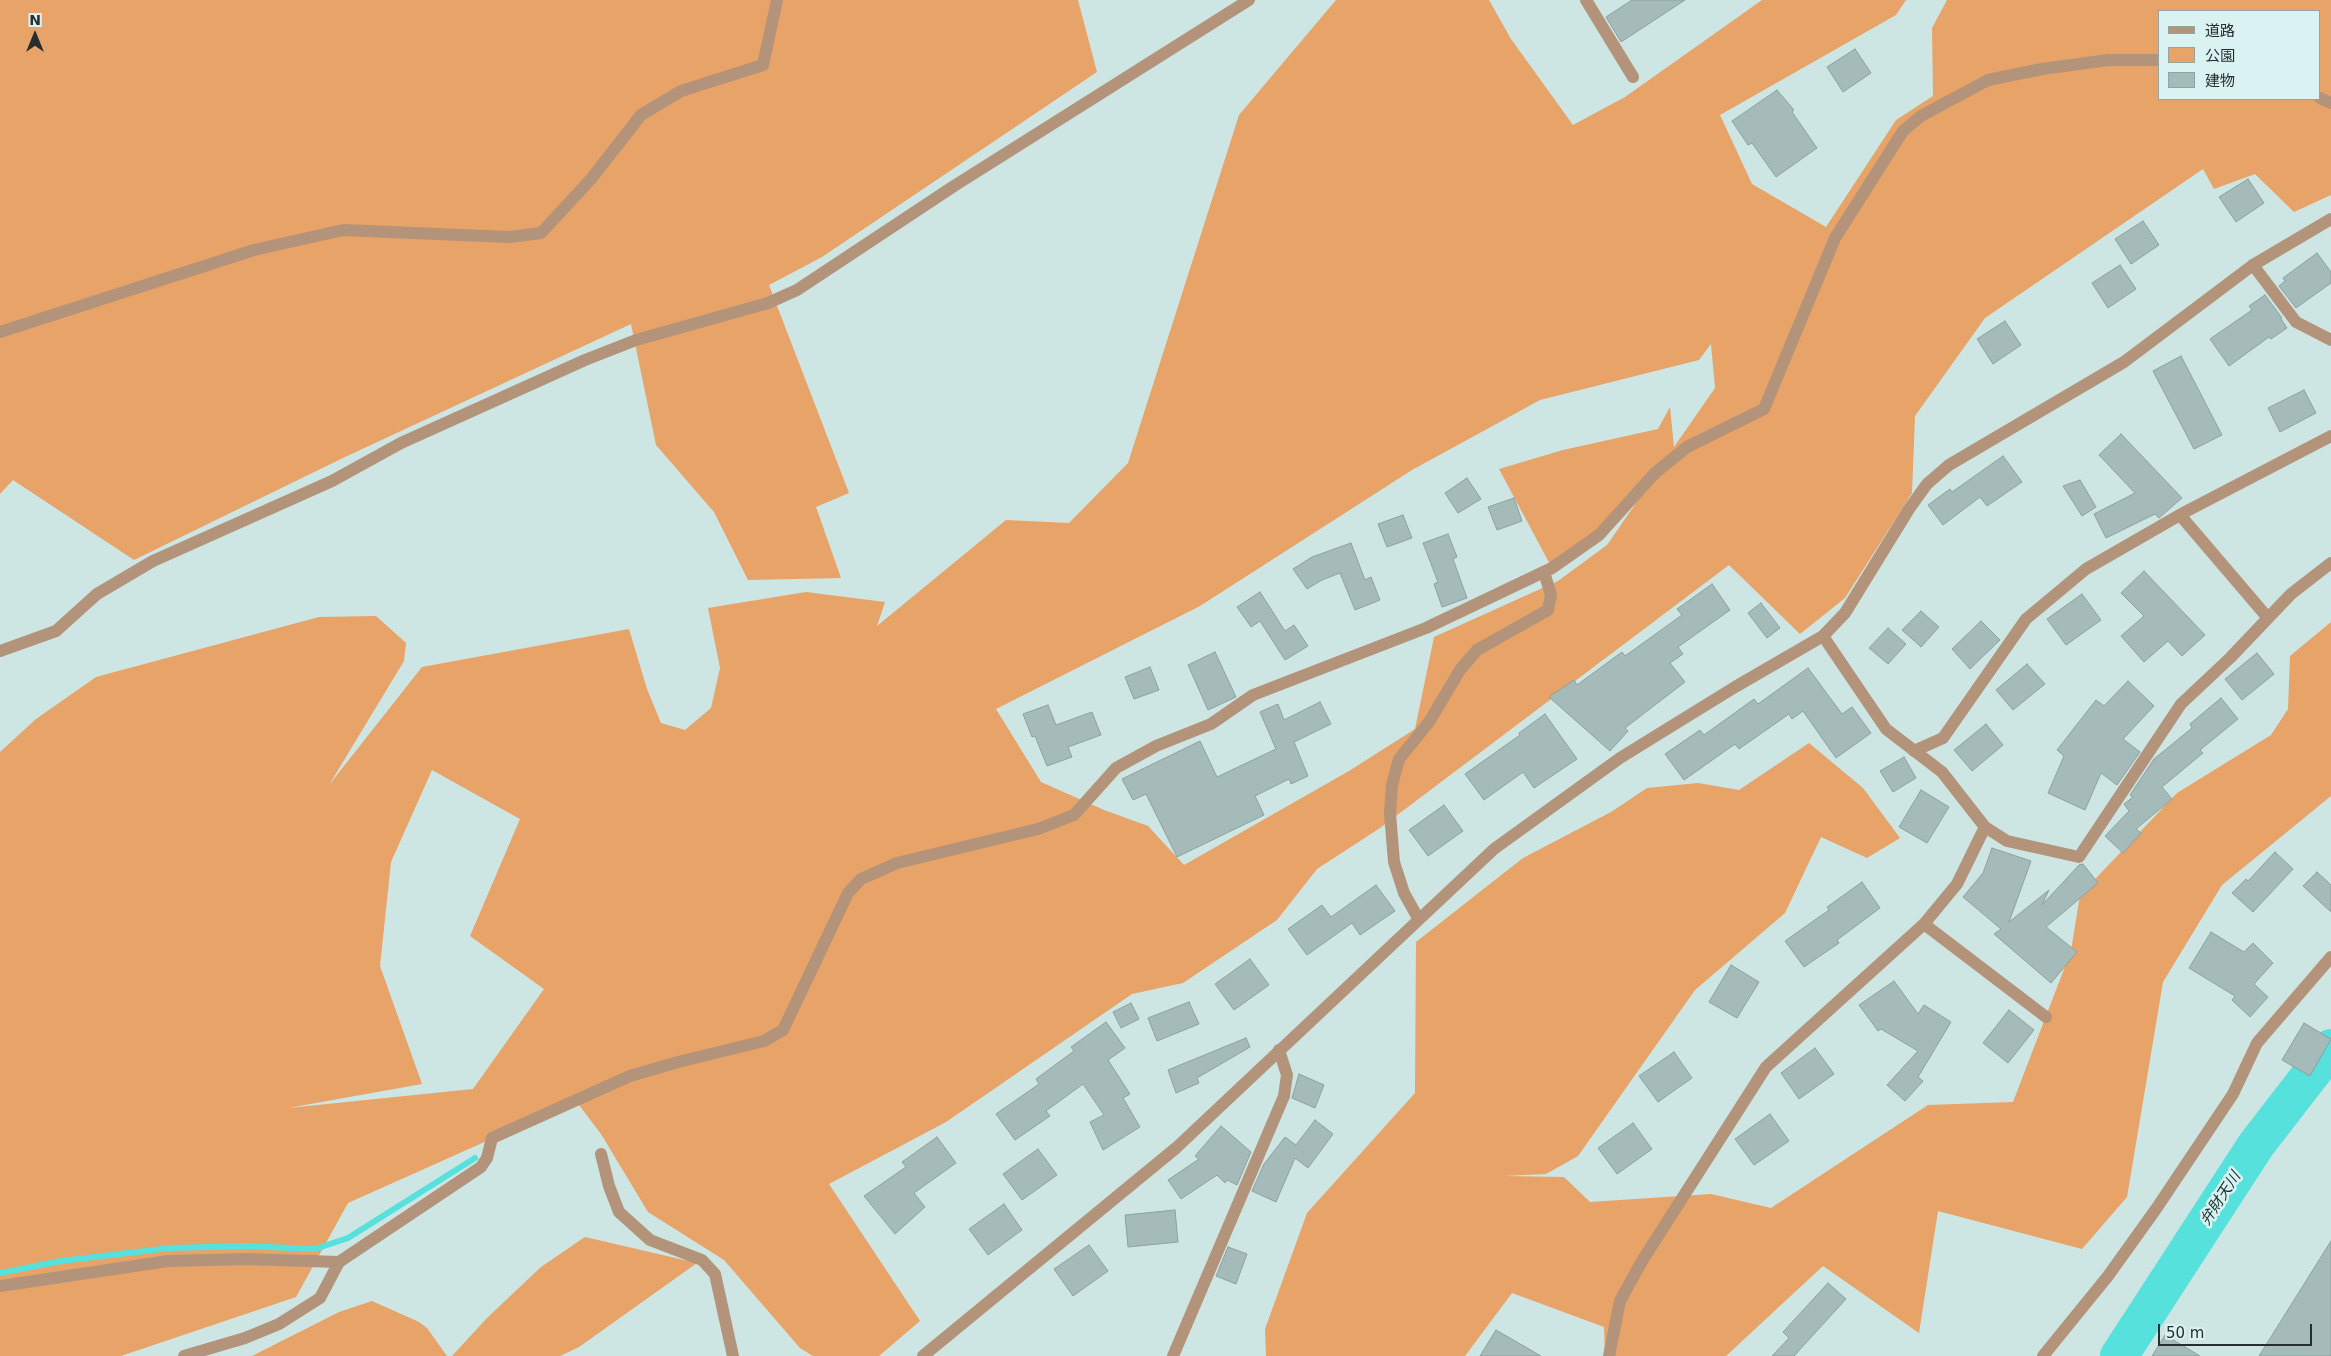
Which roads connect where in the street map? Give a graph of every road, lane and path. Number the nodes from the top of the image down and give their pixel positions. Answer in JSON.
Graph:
{"nodes":[{"id":1,"x":777,"y":0,"type":"edge"},
{"id":2,"x":1249,"y":0,"type":"edge"},
{"id":3,"x":1590,"y":1,"type":"edge"},
{"id":4,"x":2158,"y":60,"type":"edge"},
{"id":5,"x":1633,"y":77,"type":"dead end"},
{"id":6,"x":2331,"y":219,"type":"edge"},
{"id":7,"x":2253,"y":265,"type":"junction"},
{"id":8,"x":0,"y":332,"type":"edge"},
{"id":9,"x":2331,"y":340,"type":"edge"},
{"id":10,"x":2331,"y":436,"type":"edge"},
{"id":11,"x":2180,"y":515,"type":"junction"},
{"id":12,"x":2331,"y":563,"type":"edge"},
{"id":13,"x":1544,"y":572,"type":"junction"},
{"id":14,"x":2268,"y":618,"type":"junction"},
{"id":15,"x":1823,"y":636,"type":"junction"},
{"id":16,"x":0,"y":651,"type":"edge"},
{"id":17,"x":1914,"y":751,"type":"junction"},
{"id":18,"x":1985,"y":827,"type":"junction"},
{"id":19,"x":1418,"y":918,"type":"junction"},
{"id":20,"x":1924,"y":924,"type":"junction"},
{"id":21,"x":2331,"y":957,"type":"edge"},
{"id":22,"x":2046,"y":1017,"type":"dead end"},
{"id":23,"x":1279,"y":1050,"type":"junction"},
{"id":24,"x":601,"y":1154,"type":"dead end"},
{"id":25,"x":339,"y":1262,"type":"junction"},
{"id":26,"x":0,"y":1286,"type":"edge"},
{"id":27,"x":184,"y":1356,"type":"edge"},
{"id":28,"x":733,"y":1356,"type":"edge"},
{"id":29,"x":923,"y":1356,"type":"edge"},
{"id":30,"x":1173,"y":1356,"type":"edge"},
{"id":31,"x":1609,"y":1356,"type":"edge"},
{"id":32,"x":2043,"y":1356,"type":"edge"}],
"edges":[{"from":1,"to":8,"type":"street"},
{"from":2,"to":16,"type":"street"},
{"from":3,"to":5,"type":"street"},
{"from":4,"to":13,"type":"street"},
{"from":6,"to":7,"type":"street"},
{"from":7,"to":9,"type":"street"},
{"from":7,"to":15,"type":"street"},
{"from":10,"to":11,"type":"street"},
{"from":11,"to":14,"type":"street"},
{"from":11,"to":17,"type":"street"},
{"from":12,"to":14,"type":"street"},
{"from":13,"to":19,"type":"street"},
{"from":13,"to":25,"type":"street"},
{"from":14,"to":18,"type":"street"},
{"from":15,"to":17,"type":"street"},
{"from":15,"to":19,"type":"street"},
{"from":17,"to":18,"type":"street"},
{"from":18,"to":20,"type":"street"},
{"from":19,"to":23,"type":"street"},
{"from":20,"to":22,"type":"street"},
{"from":20,"to":31,"type":"street"},
{"from":21,"to":32,"type":"street"},
{"from":23,"to":29,"type":"street"},
{"from":23,"to":30,"type":"street"},
{"from":24,"to":28,"type":"street"},
{"from":25,"to":26,"type":"street"},
{"from":25,"to":27,"type":"street"}]}
